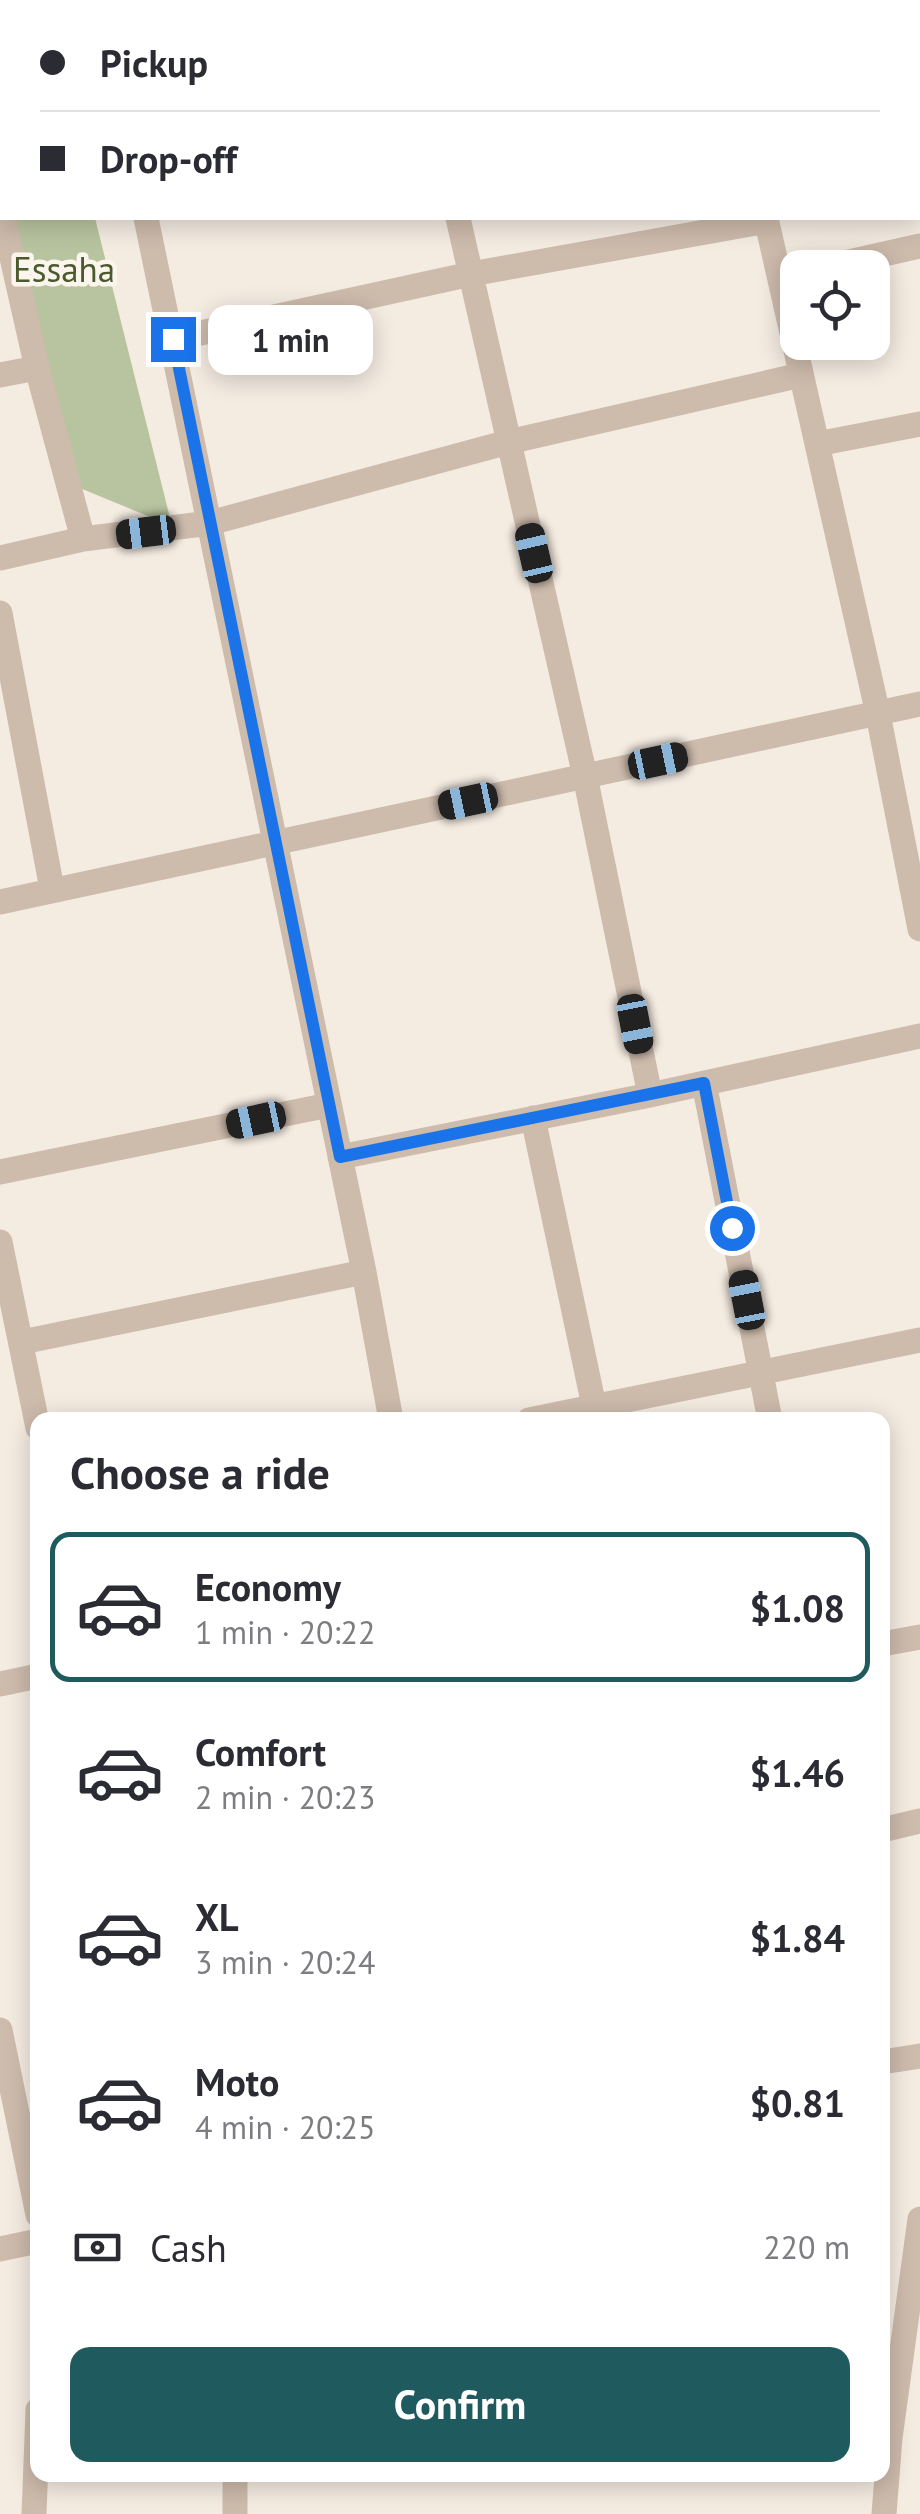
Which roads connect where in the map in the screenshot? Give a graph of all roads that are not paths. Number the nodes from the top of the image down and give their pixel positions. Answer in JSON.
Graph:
{"nodes":[{"id":1,"x":4,"y":220,"type":"edge"},
{"id":2,"x":146,"y":220,"type":"edge"},
{"id":3,"x":458,"y":220,"type":"edge"},
{"id":4,"x":761,"y":220,"type":"edge"},
{"id":5,"x":766,"y":220,"type":"edge"},
{"id":6,"x":920,"y":246,"type":"edge"},
{"id":7,"x":780,"y":253,"type":"edge"},
{"id":8,"x":890,"y":253,"type":"edge"},
{"id":9,"x":471,"y":274,"type":"junction"},
{"id":10,"x":173,"y":339,"type":"junction"},
{"id":11,"x":799,"y":360,"type":"edge"},
{"id":12,"x":37,"y":368,"type":"junction"},
{"id":13,"x":0,"y":375,"type":"edge"},
{"id":14,"x":801,"y":375,"type":"junction"},
{"id":15,"x":920,"y":424,"type":"edge"},
{"id":16,"x":508,"y":442,"type":"junction"},
{"id":17,"x":817,"y":444,"type":"junction"},
{"id":18,"x":210,"y":523,"type":"junction"},
{"id":19,"x":83,"y":540,"type":"junction"},
{"id":20,"x":0,"y":558,"type":"edge"},
{"id":21,"x":0,"y":613,"type":"edge"},
{"id":22,"x":920,"y":704,"type":"edge"},
{"id":23,"x":878,"y":714,"type":"junction"},
{"id":24,"x":585,"y":776,"type":"junction"},
{"id":25,"x":275,"y":842,"type":"junction"},
{"id":26,"x":52,"y":888,"type":"junction"},
{"id":27,"x":0,"y":902,"type":"edge"},
{"id":28,"x":920,"y":929,"type":"edge"},
{"id":29,"x":920,"y":1036,"type":"edge"},
{"id":30,"x":704,"y":1083,"type":"junction"},
{"id":31,"x":650,"y":1095,"type":"junction"},
{"id":32,"x":329,"y":1105,"type":"junction"},
{"id":33,"x":533,"y":1118,"type":"junction"},
{"id":34,"x":340,"y":1157,"type":"junction"},
{"id":35,"x":0,"y":1172,"type":"edge"},
{"id":36,"x":0,"y":1242,"type":"edge"},
{"id":37,"x":364,"y":1272,"type":"junction"},
{"id":38,"x":920,"y":1340,"type":"edge"},
{"id":39,"x":22,"y":1342,"type":"junction"},
{"id":40,"x":761,"y":1372,"type":"junction"},
{"id":41,"x":35,"y":1412,"type":"edge"},
{"id":42,"x":390,"y":1412,"type":"edge"},
{"id":43,"x":596,"y":1412,"type":"edge"},
{"id":44,"x":600,"y":1412,"type":"edge"},
{"id":45,"x":768,"y":1412,"type":"edge"},
{"id":46,"x":920,"y":1637,"type":"edge"},
{"id":47,"x":890,"y":1643,"type":"edge"},
{"id":48,"x":30,"y":1678,"type":"edge"},
{"id":49,"x":0,"y":1684,"type":"edge"},
{"id":50,"x":920,"y":1821,"type":"edge"},
{"id":51,"x":890,"y":1828,"type":"edge"},
{"id":52,"x":0,"y":2030,"type":"edge"},
{"id":53,"x":920,"y":2056,"type":"edge"},
{"id":54,"x":890,"y":2061,"type":"edge"},
{"id":55,"x":30,"y":2176,"type":"edge"},
{"id":56,"x":920,"y":2220,"type":"edge"},
{"id":57,"x":30,"y":2242,"type":"edge"},
{"id":58,"x":0,"y":2248,"type":"edge"},
{"id":59,"x":890,"y":2438,"type":"edge"},
{"id":60,"x":35,"y":2482,"type":"edge"},
{"id":61,"x":235,"y":2482,"type":"edge"},
{"id":62,"x":887,"y":2482,"type":"edge"},
{"id":63,"x":34,"y":2514,"type":"edge"},
{"id":64,"x":235,"y":2514,"type":"edge"},
{"id":65,"x":884,"y":2514,"type":"edge"}],
"edges":[{"from":1,"to":12,"type":"street"},
{"from":2,"to":10,"type":"street"},
{"from":3,"to":9,"type":"street"},
{"from":4,"to":9,"type":"street"},
{"from":5,"to":7,"type":"street"},
{"from":6,"to":8,"type":"street"},
{"from":9,"to":10,"type":"street"},
{"from":9,"to":16,"type":"street"},
{"from":10,"to":18,"type":"street"},
{"from":11,"to":14,"type":"street"},
{"from":12,"to":13,"type":"street"},
{"from":12,"to":19,"type":"street"},
{"from":14,"to":16,"type":"street"},
{"from":14,"to":17,"type":"street"},
{"from":15,"to":17,"type":"street"},
{"from":16,"to":18,"type":"street"},
{"from":16,"to":24,"type":"street"},
{"from":17,"to":23,"type":"street"},
{"from":18,"to":19,"type":"street"},
{"from":18,"to":25,"type":"street"},
{"from":19,"to":20,"type":"street"},
{"from":21,"to":26,"type":"street"},
{"from":22,"to":23,"type":"street"},
{"from":23,"to":24,"type":"street"},
{"from":23,"to":28,"type":"street"},
{"from":24,"to":25,"type":"street"},
{"from":24,"to":31,"type":"street"},
{"from":25,"to":26,"type":"street"},
{"from":25,"to":32,"type":"street"},
{"from":26,"to":27,"type":"street"},
{"from":29,"to":30,"type":"street"},
{"from":30,"to":31,"type":"street"},
{"from":30,"to":40,"type":"street"},
{"from":31,"to":33,"type":"street"},
{"from":32,"to":34,"type":"street"},
{"from":32,"to":35,"type":"street"},
{"from":33,"to":34,"type":"street"},
{"from":33,"to":43,"type":"street"},
{"from":34,"to":37,"type":"street"},
{"from":36,"to":39,"type":"street"},
{"from":37,"to":39,"type":"street"},
{"from":37,"to":42,"type":"street"},
{"from":38,"to":40,"type":"street"},
{"from":39,"to":41,"type":"street"},
{"from":40,"to":44,"type":"street"},
{"from":40,"to":45,"type":"street"},
{"from":46,"to":47,"type":"street"},
{"from":48,"to":49,"type":"street"},
{"from":50,"to":51,"type":"street"},
{"from":52,"to":55,"type":"street"},
{"from":53,"to":54,"type":"street"},
{"from":56,"to":59,"type":"street"},
{"from":57,"to":58,"type":"street"},
{"from":60,"to":63,"type":"street"},
{"from":61,"to":64,"type":"street"},
{"from":62,"to":65,"type":"street"}]}
